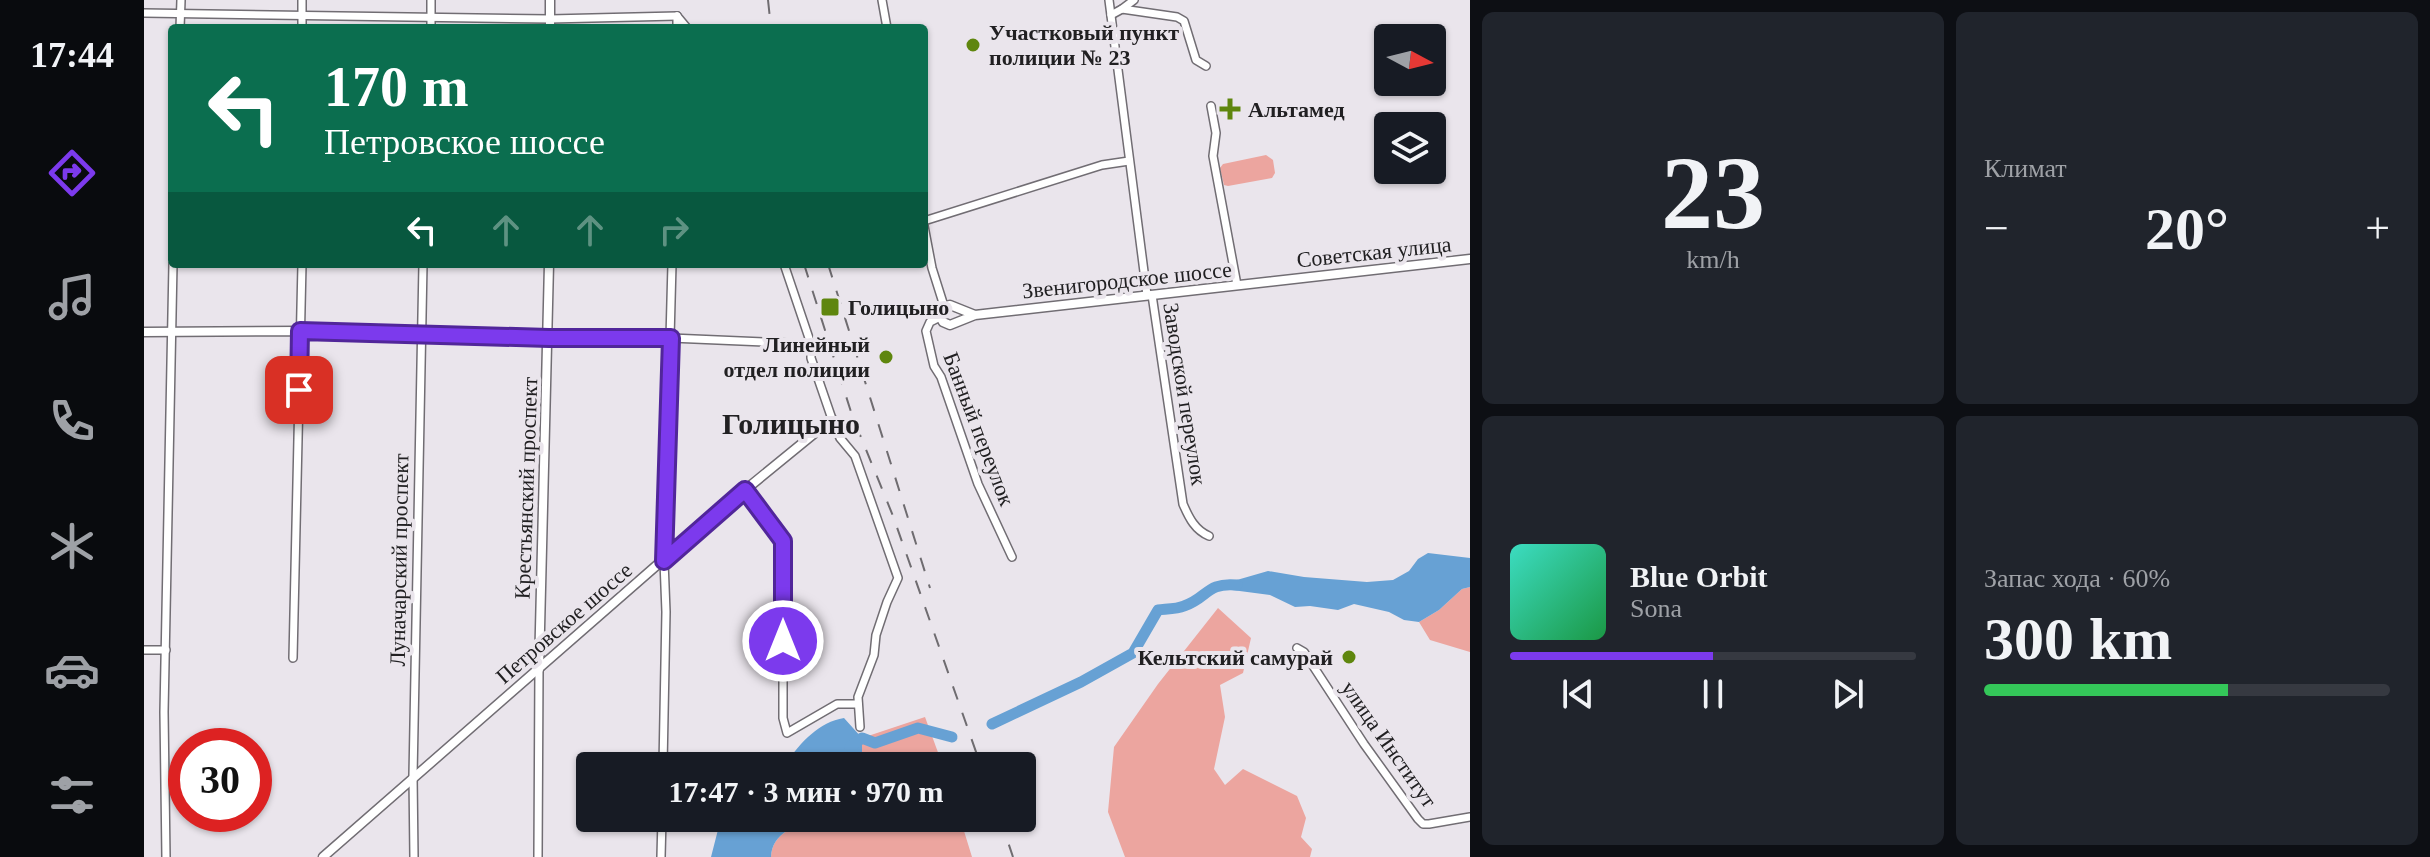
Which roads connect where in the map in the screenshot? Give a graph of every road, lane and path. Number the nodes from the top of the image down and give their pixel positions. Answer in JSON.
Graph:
{"nodes":[{"id":1,"x":181,"y":0,"type":"edge"},
{"id":2,"x":302,"y":0,"type":"edge"},
{"id":3,"x":431,"y":0,"type":"edge"},
{"id":4,"x":550,"y":0,"type":"edge"},
{"id":5,"x":882,"y":0,"type":"edge"},
{"id":6,"x":1109,"y":0,"type":"edge"},
{"id":7,"x":1134,"y":0,"type":"edge"},
{"id":8,"x":1122,"y":9,"type":"junction"},
{"id":9,"x":144,"y":13,"type":"edge"},
{"id":10,"x":180,"y":14,"type":"junction"},
{"id":11,"x":1111,"y":15,"type":"junction"},
{"id":12,"x":677,"y":16,"type":"junction"},
{"id":13,"x":302,"y":17,"type":"junction"},
{"id":14,"x":431,"y":18,"type":"junction"},
{"id":15,"x":550,"y":23,"type":"edge"},
{"id":16,"x":180,"y":24,"type":"edge"},
{"id":17,"x":302,"y":24,"type":"edge"},
{"id":18,"x":431,"y":24,"type":"edge"},
{"id":19,"x":677,"y":24,"type":"edge"},
{"id":20,"x":684,"y":24,"type":"edge"},
{"id":21,"x":886,"y":24,"type":"edge"},
{"id":22,"x":1206,"y":66,"type":"dead end"},
{"id":23,"x":1211,"y":106,"type":"dead end"},
{"id":24,"x":1129,"y":161,"type":"junction"},
{"id":25,"x":928,"y":223,"type":"edge"},
{"id":26,"x":928,"y":246,"type":"edge"},
{"id":27,"x":1470,"y":259,"type":"edge"},
{"id":28,"x":173,"y":268,"type":"edge"},
{"id":29,"x":302,"y":268,"type":"edge"},
{"id":30,"x":423,"y":268,"type":"edge"},
{"id":31,"x":549,"y":268,"type":"edge"},
{"id":32,"x":672,"y":268,"type":"edge"},
{"id":33,"x":785,"y":268,"type":"edge"},
{"id":34,"x":1282,"y":280,"type":"joint"},
{"id":35,"x":1237,"y":285,"type":"junction"},
{"id":36,"x":1149,"y":295,"type":"junction"},
{"id":37,"x":944,"y":306,"type":"junction"},
{"id":38,"x":957,"y":308,"type":"junction"},
{"id":39,"x":975,"y":315,"type":"junction"},
{"id":40,"x":940,"y":317,"type":"junction"},
{"id":41,"x":956,"y":323,"type":"junction"},
{"id":42,"x":300,"y":331,"type":"junction"},
{"id":43,"x":144,"y":332,"type":"edge"},
{"id":44,"x":171,"y":332,"type":"junction"},
{"id":45,"x":420,"y":333,"type":"junction"},
{"id":46,"x":549,"y":338,"type":"junction"},
{"id":47,"x":671,"y":338,"type":"junction"},
{"id":48,"x":811,"y":344,"type":"junction"},
{"id":49,"x":832,"y":419,"type":"junction"},
{"id":50,"x":745,"y":490,"type":"junction"},
{"id":51,"x":1209,"y":536,"type":"dead end"},
{"id":52,"x":1012,"y":557,"type":"dead end"},
{"id":53,"x":664,"y":561,"type":"junction"},
{"id":54,"x":1297,"y":648,"type":"dead end"},
{"id":55,"x":144,"y":650,"type":"edge"},
{"id":56,"x":166,"y":650,"type":"junction"},
{"id":57,"x":293,"y":658,"type":"dead end"},
{"id":58,"x":539,"y":669,"type":"junction"},
{"id":59,"x":858,"y":704,"type":"junction"},
{"id":60,"x":860,"y":727,"type":"dead end"},
{"id":61,"x":663,"y":752,"type":"edge"},
{"id":62,"x":413,"y":776,"type":"junction"},
{"id":63,"x":1470,"y":817,"type":"edge"},
{"id":64,"x":662,"y":832,"type":"edge"},
{"id":65,"x":166,"y":857,"type":"edge"},
{"id":66,"x":323,"y":857,"type":"edge"},
{"id":67,"x":414,"y":857,"type":"edge"},
{"id":68,"x":538,"y":857,"type":"edge"},
{"id":69,"x":661,"y":857,"type":"edge"}],
"edges":[{"from":1,"to":10,"type":"street"},
{"from":2,"to":13,"type":"street"},
{"from":3,"to":14,"type":"street"},
{"from":4,"to":15,"type":"street"},
{"from":5,"to":21,"type":"street"},
{"from":6,"to":11,"type":"street","name":"Заводской переулок"},
{"from":7,"to":8,"type":"street"},
{"from":8,"to":11,"type":"street"},
{"from":8,"to":22,"type":"street"},
{"from":9,"to":10,"type":"street"},
{"from":10,"to":13,"type":"street"},
{"from":10,"to":16,"type":"street"},
{"from":11,"to":24,"type":"street","name":"Заводской переулок"},
{"from":12,"to":15,"type":"street"},
{"from":12,"to":19,"type":"street"},
{"from":12,"to":20,"type":"street"},
{"from":13,"to":14,"type":"street"},
{"from":13,"to":17,"type":"street"},
{"from":14,"to":15,"type":"street"},
{"from":14,"to":18,"type":"street"},
{"from":23,"to":35,"type":"street"},
{"from":24,"to":25,"type":"street"},
{"from":24,"to":36,"type":"street","name":"Заводской переулок"},
{"from":26,"to":37,"type":"street"},
{"from":27,"to":34,"type":"street","name":"Советская улица"},
{"from":28,"to":44,"type":"street"},
{"from":29,"to":42,"type":"street"},
{"from":30,"to":45,"type":"street","name":"Луначарский проспект"},
{"from":31,"to":46,"type":"street","name":"Крестьянский проспект"},
{"from":32,"to":47,"type":"street"},
{"from":33,"to":48,"type":"street"},
{"from":34,"to":35,"type":"street","name":"Звенигородское шоссе"},
{"from":35,"to":36,"type":"street","name":"Звенигородское шоссе"},
{"from":36,"to":39,"type":"street","name":"Звенигородское шоссе"},
{"from":36,"to":51,"type":"street","name":"Заводской переулок"},
{"from":37,"to":38,"type":"street"},
{"from":37,"to":40,"type":"street"},
{"from":38,"to":39,"type":"street"},
{"from":38,"to":41,"type":"street"},
{"from":39,"to":41,"type":"street"},
{"from":40,"to":41,"type":"street"},
{"from":40,"to":52,"type":"street","name":"Банный переулок"},
{"from":42,"to":44,"type":"street"},
{"from":42,"to":45,"type":"street"},
{"from":42,"to":57,"type":"street"},
{"from":43,"to":44,"type":"street"},
{"from":44,"to":56,"type":"street"},
{"from":45,"to":46,"type":"street"},
{"from":45,"to":62,"type":"street","name":"Луначарский проспект"},
{"from":46,"to":47,"type":"street"},
{"from":46,"to":58,"type":"street","name":"Крестьянский проспект"},
{"from":47,"to":48,"type":"street"},
{"from":47,"to":53,"type":"street"},
{"from":48,"to":49,"type":"street"},
{"from":49,"to":50,"type":"street","name":"Петровское шоссе"},
{"from":49,"to":59,"type":"street"},
{"from":50,"to":53,"type":"street","name":"Петровское шоссе"},
{"from":50,"to":59,"type":"street"},
{"from":53,"to":58,"type":"street","name":"Петровское шоссе"},
{"from":53,"to":61,"type":"street"},
{"from":54,"to":63,"type":"street","name":"улица Институт"},
{"from":55,"to":56,"type":"street"},
{"from":56,"to":65,"type":"street"},
{"from":58,"to":62,"type":"street","name":"Петровское шоссе"},
{"from":58,"to":68,"type":"street","name":"Крестьянский проспект"},
{"from":59,"to":60,"type":"street"},
{"from":62,"to":66,"type":"street","name":"Петровское шоссе"},
{"from":62,"to":67,"type":"street","name":"Луначарский проспект"},
{"from":64,"to":69,"type":"street"}]}
